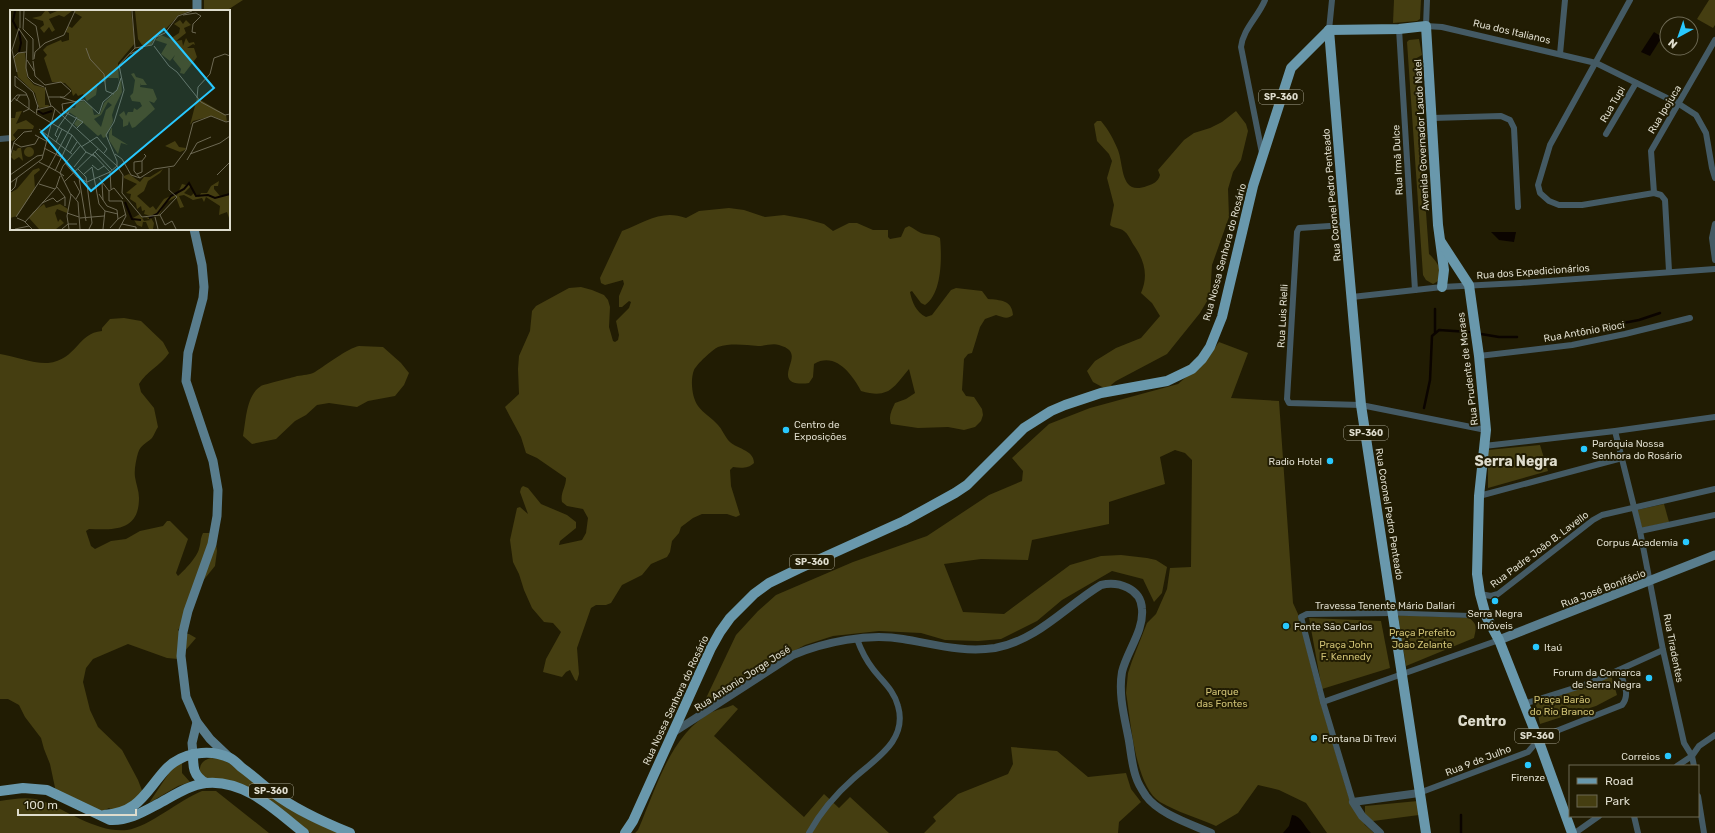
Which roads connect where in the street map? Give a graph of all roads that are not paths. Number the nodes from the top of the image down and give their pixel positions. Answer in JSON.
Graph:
{"nodes":[{"id":1,"x":1265,"y":0,"type":"edge"},
{"id":2,"x":1332,"y":0,"type":"edge"},
{"id":3,"x":1427,"y":0,"type":"edge"},
{"id":4,"x":1565,"y":0,"type":"edge"},
{"id":5,"x":1630,"y":0,"type":"edge"},
{"id":6,"x":1426,"y":26,"type":"junction"},
{"id":7,"x":1399,"y":29,"type":"junction"},
{"id":8,"x":1329,"y":30,"type":"junction"},
{"id":9,"x":1715,"y":40,"type":"edge"},
{"id":10,"x":1560,"y":54,"type":"junction"},
{"id":11,"x":1596,"y":63,"type":"junction"},
{"id":12,"x":1636,"y":83,"type":"junction"},
{"id":13,"x":1679,"y":104,"type":"junction"},
{"id":14,"x":1432,"y":118,"type":"junction"},
{"id":15,"x":1606,"y":134,"type":"dead end"},
{"id":16,"x":10,"y":138,"type":"edge"},
{"id":17,"x":0,"y":139,"type":"edge"},
{"id":18,"x":1263,"y":157,"type":"junction"},
{"id":19,"x":1715,"y":178,"type":"edge"},
{"id":20,"x":1654,"y":193,"type":"junction"},
{"id":21,"x":1518,"y":207,"type":"dead end"},
{"id":22,"x":1715,"y":224,"type":"edge"},
{"id":23,"x":1345,"y":225,"type":"junction"},
{"id":24,"x":194,"y":230,"type":"edge"},
{"id":25,"x":1441,"y":242,"type":"junction"},
{"id":26,"x":1715,"y":260,"type":"edge"},
{"id":27,"x":1715,"y":269,"type":"edge"},
{"id":28,"x":1669,"y":271,"type":"junction"},
{"id":29,"x":1469,"y":285,"type":"junction"},
{"id":30,"x":1442,"y":287,"type":"junction"},
{"id":31,"x":1415,"y":290,"type":"junction"},
{"id":32,"x":1352,"y":297,"type":"junction"},
{"id":33,"x":1690,"y":318,"type":"dead end"},
{"id":34,"x":1479,"y":356,"type":"junction"},
{"id":35,"x":1362,"y":405,"type":"junction"},
{"id":36,"x":1715,"y":417,"type":"edge"},
{"id":37,"x":1486,"y":430,"type":"junction"},
{"id":38,"x":1615,"y":431,"type":"junction"},
{"id":39,"x":1484,"y":446,"type":"junction"},
{"id":40,"x":1622,"y":458,"type":"junction"},
{"id":41,"x":1715,"y":489,"type":"edge"},
{"id":42,"x":1479,"y":496,"type":"junction"},
{"id":43,"x":1633,"y":507,"type":"junction"},
{"id":44,"x":1715,"y":515,"type":"edge"},
{"id":45,"x":1640,"y":531,"type":"junction"},
{"id":46,"x":1715,"y":555,"type":"edge"},
{"id":47,"x":1650,"y":581,"type":"junction"},
{"id":48,"x":1480,"y":594,"type":"junction"},
{"id":49,"x":1394,"y":613,"type":"junction"},
{"id":50,"x":1486,"y":616,"type":"junction"},
{"id":51,"x":857,"y":639,"type":"junction"},
{"id":52,"x":1499,"y":640,"type":"junction"},
{"id":53,"x":1663,"y":650,"type":"junction"},
{"id":54,"x":1619,"y":670,"type":"junction"},
{"id":55,"x":1403,"y":675,"type":"junction"},
{"id":56,"x":1323,"y":702,"type":"junction"},
{"id":57,"x":1524,"y":704,"type":"junction"},
{"id":58,"x":197,"y":722,"type":"junction"},
{"id":59,"x":674,"y":732,"type":"junction"},
{"id":60,"x":1715,"y":735,"type":"edge"},
{"id":61,"x":1538,"y":739,"type":"junction"},
{"id":62,"x":193,"y":754,"type":"junction"},
{"id":63,"x":1692,"y":756,"type":"junction"},
{"id":64,"x":230,"y":758,"type":"junction"},
{"id":65,"x":1678,"y":765,"type":"edge"},
{"id":66,"x":1694,"y":765,"type":"edge"},
{"id":67,"x":206,"y":784,"type":"junction"},
{"id":68,"x":0,"y":791,"type":"edge"},
{"id":69,"x":1419,"y":793,"type":"junction"},
{"id":70,"x":1353,"y":802,"type":"junction"},
{"id":71,"x":1699,"y":802,"type":"edge"},
{"id":72,"x":89,"y":811,"type":"junction"},
{"id":73,"x":1598,"y":817,"type":"edge"},
{"id":74,"x":1634,"y":817,"type":"edge"},
{"id":75,"x":304,"y":833,"type":"edge"},
{"id":76,"x":350,"y":833,"type":"edge"},
{"id":77,"x":625,"y":833,"type":"edge"},
{"id":78,"x":809,"y":833,"type":"edge"},
{"id":79,"x":1211,"y":833,"type":"edge"},
{"id":80,"x":1380,"y":833,"type":"edge"},
{"id":81,"x":1426,"y":833,"type":"edge"},
{"id":82,"x":1572,"y":833,"type":"edge"},
{"id":83,"x":1575,"y":833,"type":"edge"},
{"id":84,"x":1638,"y":833,"type":"edge"},
{"id":85,"x":1704,"y":833,"type":"edge"}],
"edges":[{"from":1,"to":18,"type":"street"},
{"from":2,"to":8,"type":"street"},
{"from":3,"to":6,"type":"street"},
{"from":4,"to":10,"type":"street"},
{"from":5,"to":11,"type":"street"},
{"from":6,"to":7,"type":"main road","name":"Rua dos Italianos"},
{"from":6,"to":10,"type":"street","name":"Rua dos Italianos"},
{"from":6,"to":14,"type":"main road","name":"Avenida Governador Laudo Natel","number":"SP-360"},
{"from":7,"to":8,"type":"main road","name":"Rua dos Italianos"},
{"from":7,"to":31,"type":"street","name":"Rua Irmã Dulce"},
{"from":8,"to":18,"type":"main road","name":"Rua Nossa Senhora do Rosário","number":"SP-360"},
{"from":8,"to":23,"type":"main road","name":"Rua Coronel Pedro Penteado","number":"SP-360"},
{"from":9,"to":13,"type":"street","name":"Rua Ipojuca"},
{"from":10,"to":11,"type":"street","name":"Rua dos Italianos"},
{"from":11,"to":12,"type":"street","name":"Rua dos Italianos"},
{"from":11,"to":20,"type":"street"},
{"from":12,"to":13,"type":"street","name":"Rua dos Italianos"},
{"from":12,"to":15,"type":"street","name":"Rua Tupi"},
{"from":13,"to":19,"type":"street","name":"Rua dos Italianos"},
{"from":13,"to":20,"type":"street","name":"Rua Ipojuca"},
{"from":14,"to":21,"type":"street"},
{"from":14,"to":25,"type":"main road","name":"Avenida Governador Laudo Natel","number":"SP-360"},
{"from":16,"to":17,"type":"street"},
{"from":18,"to":59,"type":"main road","name":"Rua Nossa Senhora do Rosário","number":"SP-360"},
{"from":20,"to":28,"type":"street"},
{"from":22,"to":26,"type":"street"},
{"from":23,"to":32,"type":"main road","name":"Rua Coronel Pedro Penteado","number":"SP-360"},
{"from":23,"to":35,"type":"street","name":"Rua Luis Rielli"},
{"from":24,"to":58,"type":"main road"},
{"from":25,"to":29,"type":"main road","name":"Avenida Governador Laudo Natel","number":"SP-360"},
{"from":25,"to":30,"type":"main road","name":"Avenida Governador Laudo Natel"},
{"from":27,"to":28,"type":"street","name":"Rua dos Expedicionários"},
{"from":28,"to":29,"type":"street","name":"Rua dos Expedicionários"},
{"from":29,"to":30,"type":"street","name":"Rua dos Expedicionários"},
{"from":29,"to":34,"type":"main road","name":"Rua Prudente de Moraes","number":"SP-360"},
{"from":30,"to":31,"type":"street","name":"Rua dos Expedicionários"},
{"from":31,"to":32,"type":"street","name":"Rua dos Expedicionários"},
{"from":32,"to":35,"type":"main road","name":"Rua Coronel Pedro Penteado","number":"SP-360"},
{"from":33,"to":34,"type":"street","name":"Rua Antônio Rioci"},
{"from":34,"to":37,"type":"main road","name":"Rua Prudente de Moraes","number":"SP-360"},
{"from":35,"to":37,"type":"street"},
{"from":35,"to":49,"type":"main road","name":"Rua Coronel Pedro Penteado","number":"SP-360"},
{"from":36,"to":38,"type":"street"},
{"from":37,"to":39,"type":"main road","name":"Rua Prudente de Moraes","number":"SP-360"},
{"from":38,"to":39,"type":"street"},
{"from":38,"to":40,"type":"street"},
{"from":39,"to":42,"type":"main road","name":"Rua Prudente de Moraes","number":"SP-360"},
{"from":40,"to":42,"type":"street"},
{"from":40,"to":43,"type":"street"},
{"from":41,"to":43,"type":"street","name":"Rua Padre João B. Lavello"},
{"from":42,"to":48,"type":"main road","name":"Rua Prudente de Moraes","number":"SP-360"},
{"from":43,"to":45,"type":"street","name":"Rua Tiradentes"},
{"from":43,"to":48,"type":"street","name":"Rua Padre João B. Lavello"},
{"from":44,"to":45,"type":"street"},
{"from":45,"to":47,"type":"street","name":"Rua Tiradentes"},
{"from":46,"to":47,"type":"main road","name":"Rua José Bonifácio"},
{"from":47,"to":52,"type":"main road","name":"Rua José Bonifácio"},
{"from":47,"to":53,"type":"street","name":"Rua Tiradentes"},
{"from":48,"to":50,"type":"main road","number":"SP-360"},
{"from":49,"to":50,"type":"street","name":"Travessa Tenente Mário Dallari"},
{"from":49,"to":55,"type":"main road","name":"Rua Coronel Pedro Penteado","number":"SP-360"},
{"from":49,"to":56,"type":"street","name":"Travessa Tenente Mário Dallari"},
{"from":50,"to":52,"type":"main road","number":"SP-360"},
{"from":51,"to":59,"type":"street","name":"Rua Antonio Jorge José"},
{"from":51,"to":78,"type":"street"},
{"from":51,"to":79,"type":"street","name":"Rua Antonio Jorge José"},
{"from":52,"to":55,"type":"street"},
{"from":52,"to":57,"type":"main road","number":"SP-360"},
{"from":53,"to":54,"type":"street"},
{"from":53,"to":63,"type":"street","name":"Rua Tiradentes"},
{"from":54,"to":57,"type":"street"},
{"from":54,"to":61,"type":"street"},
{"from":55,"to":56,"type":"street"},
{"from":55,"to":69,"type":"main road","name":"Rua Coronel Pedro Penteado","number":"SP-360"},
{"from":56,"to":70,"type":"street"},
{"from":57,"to":61,"type":"main road","number":"SP-360"},
{"from":58,"to":62,"type":"main road"},
{"from":58,"to":64,"type":"main road"},
{"from":59,"to":77,"type":"main road","name":"Rua Nossa Senhora do Rosário","number":"SP-360"},
{"from":60,"to":63,"type":"street"},
{"from":61,"to":69,"type":"street","name":"Rua 9 de Julho"},
{"from":61,"to":82,"type":"main road","number":"SP-360"},
{"from":62,"to":64,"type":"main road","number":"SP-360"},
{"from":62,"to":67,"type":"main road"},
{"from":62,"to":72,"type":"main road","number":"SP-360"},
{"from":63,"to":65,"type":"street"},
{"from":63,"to":66,"type":"street","name":"Rua Tiradentes"},
{"from":64,"to":76,"type":"main road","number":"SP-360"},
{"from":67,"to":72,"type":"main road","number":"SP-360"},
{"from":67,"to":75,"type":"main road","number":"SP-360"},
{"from":68,"to":72,"type":"main road","number":"SP-360"},
{"from":69,"to":70,"type":"street"},
{"from":69,"to":81,"type":"main road","name":"Rua Coronel Pedro Penteado","number":"SP-360"},
{"from":70,"to":80,"type":"street"},
{"from":71,"to":85,"type":"street"},
{"from":73,"to":83,"type":"street"},
{"from":74,"to":84,"type":"street"}]}
